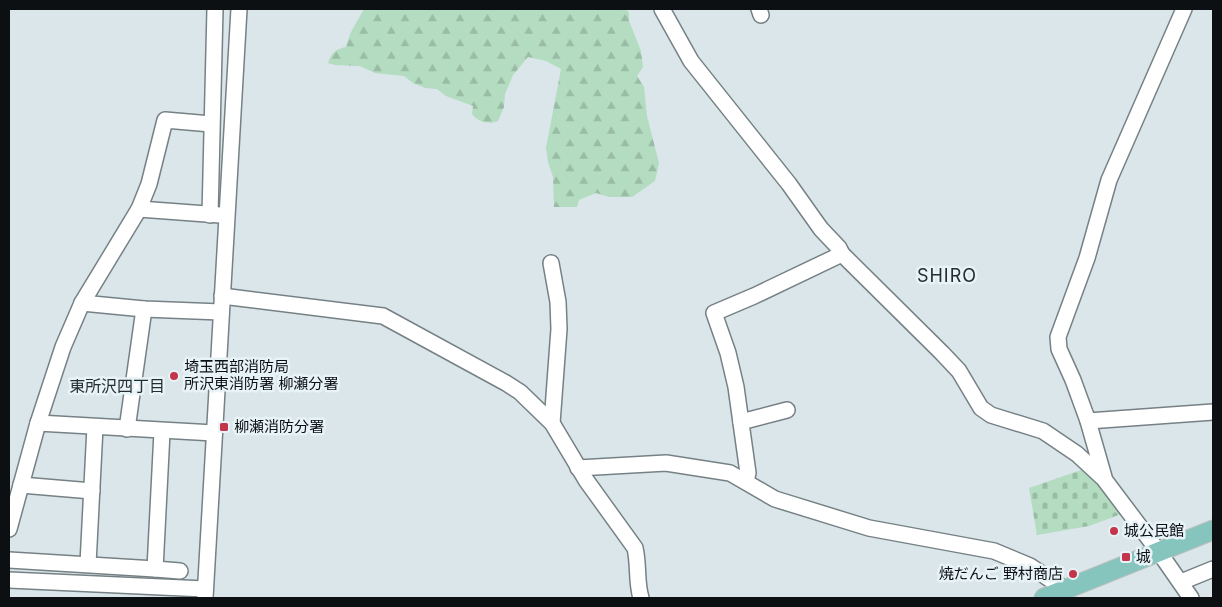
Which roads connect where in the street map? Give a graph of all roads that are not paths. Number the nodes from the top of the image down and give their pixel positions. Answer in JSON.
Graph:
{"nodes":[{"id":1,"x":215,"y":9,"type":"edge"},
{"id":2,"x":239,"y":9,"type":"edge"},
{"id":3,"x":662,"y":9,"type":"edge"},
{"id":4,"x":1184,"y":9,"type":"edge"},
{"id":5,"x":211,"y":124,"type":"junction"},
{"id":6,"x":139,"y":210,"type":"junction"},
{"id":7,"x":210,"y":214,"type":"junction"},
{"id":8,"x":226,"y":216,"type":"junction"},
{"id":9,"x":842,"y":254,"type":"junction"},
{"id":10,"x":551,"y":263,"type":"dead end"},
{"id":11,"x":82,"y":303,"type":"junction"},
{"id":12,"x":222,"y":304,"type":"junction"},
{"id":13,"x":144,"y":309,"type":"junction"},
{"id":14,"x":787,"y":410,"type":"dead end"},
{"id":15,"x":1213,"y":412,"type":"edge"},
{"id":16,"x":1088,"y":421,"type":"junction"},
{"id":17,"x":741,"y":422,"type":"junction"},
{"id":18,"x":38,"y":423,"type":"junction"},
{"id":19,"x":552,"y":423,"type":"junction"},
{"id":20,"x":95,"y":427,"type":"junction"},
{"id":21,"x":127,"y":429,"type":"junction"},
{"id":22,"x":162,"y":432,"type":"junction"},
{"id":23,"x":214,"y":434,"type":"junction"},
{"id":24,"x":578,"y":468,"type":"junction"},
{"id":25,"x":1104,"y":479,"type":"junction"},
{"id":26,"x":746,"y":481,"type":"junction"},
{"id":27,"x":21,"y":485,"type":"junction"},
{"id":28,"x":92,"y":491,"type":"junction"},
{"id":29,"x":9,"y":529,"type":"edge"},
{"id":30,"x":1213,"y":530,"type":"edge"},
{"id":31,"x":1159,"y":552,"type":"junction"},
{"id":32,"x":9,"y":560,"type":"edge"},
{"id":33,"x":88,"y":564,"type":"junction"},
{"id":34,"x":1213,"y":568,"type":"edge"},
{"id":35,"x":155,"y":569,"type":"junction"},
{"id":36,"x":180,"y":571,"type":"dead end"},
{"id":37,"x":9,"y":580,"type":"edge"},
{"id":38,"x":1181,"y":582,"type":"junction"},
{"id":39,"x":1066,"y":590,"type":"junction"},
{"id":40,"x":205,"y":594,"type":"edge"},
{"id":41,"x":641,"y":598,"type":"edge"},
{"id":42,"x":1044,"y":598,"type":"edge"},
{"id":43,"x":1191,"y":598,"type":"edge"}],
"edges":[{"from":1,"to":5,"type":"street"},
{"from":2,"to":8,"type":"street"},
{"from":3,"to":9,"type":"street"},
{"from":4,"to":16,"type":"street"},
{"from":5,"to":6,"type":"street"},
{"from":5,"to":7,"type":"street"},
{"from":6,"to":7,"type":"street"},
{"from":6,"to":11,"type":"street"},
{"from":7,"to":8,"type":"street"},
{"from":8,"to":12,"type":"street"},
{"from":9,"to":17,"type":"street"},
{"from":9,"to":25,"type":"street"},
{"from":10,"to":19,"type":"street"},
{"from":11,"to":13,"type":"street"},
{"from":11,"to":18,"type":"street"},
{"from":12,"to":13,"type":"street"},
{"from":12,"to":19,"type":"street"},
{"from":12,"to":23,"type":"street"},
{"from":13,"to":21,"type":"street"},
{"from":14,"to":17,"type":"street"},
{"from":15,"to":16,"type":"street"},
{"from":16,"to":25,"type":"street"},
{"from":17,"to":26,"type":"street"},
{"from":18,"to":20,"type":"street"},
{"from":18,"to":27,"type":"street"},
{"from":19,"to":24,"type":"street"},
{"from":20,"to":21,"type":"street"},
{"from":20,"to":28,"type":"street"},
{"from":21,"to":22,"type":"street"},
{"from":22,"to":23,"type":"street"},
{"from":22,"to":35,"type":"street"},
{"from":23,"to":40,"type":"street"},
{"from":24,"to":26,"type":"street"},
{"from":24,"to":41,"type":"street"},
{"from":25,"to":31,"type":"street"},
{"from":26,"to":39,"type":"street"},
{"from":27,"to":28,"type":"street"},
{"from":27,"to":29,"type":"street"},
{"from":28,"to":33,"type":"street"},
{"from":30,"to":31,"type":"main road"},
{"from":31,"to":38,"type":"street"},
{"from":31,"to":39,"type":"main road"},
{"from":32,"to":33,"type":"street"},
{"from":33,"to":35,"type":"street"},
{"from":34,"to":38,"type":"street"},
{"from":35,"to":36,"type":"street"},
{"from":37,"to":40,"type":"street"},
{"from":38,"to":43,"type":"street"},
{"from":39,"to":42,"type":"main road"}]}
